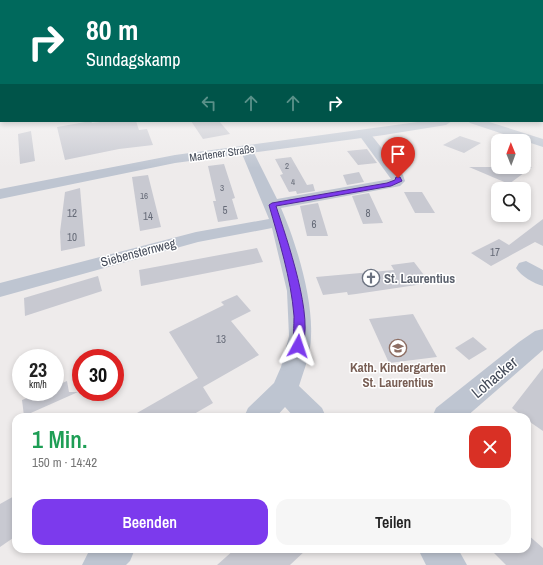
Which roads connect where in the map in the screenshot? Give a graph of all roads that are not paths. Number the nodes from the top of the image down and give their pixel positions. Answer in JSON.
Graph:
{"nodes":[{"id":1,"x":440,"y":122,"type":"edge"},
{"id":2,"x":477,"y":122,"type":"edge"},
{"id":3,"x":365,"y":135,"type":"junction"},
{"id":4,"x":543,"y":143,"type":"edge"},
{"id":5,"x":246,"y":149,"type":"junction"},
{"id":6,"x":0,"y":194,"type":"edge"},
{"id":7,"x":275,"y":214,"type":"junction"},
{"id":8,"x":526,"y":268,"type":"dead end"},
{"id":9,"x":543,"y":279,"type":"edge"},
{"id":10,"x":0,"y":290,"type":"edge"},
{"id":11,"x":543,"y":338,"type":"edge"},
{"id":12,"x":284,"y":391,"type":"junction"},
{"id":13,"x":262,"y":413,"type":"edge"},
{"id":14,"x":308,"y":413,"type":"edge"},
{"id":15,"x":451,"y":413,"type":"edge"},
{"id":16,"x":114,"y":553,"type":"edge"},
{"id":17,"x":438,"y":553,"type":"edge"},
{"id":18,"x":100,"y":565,"type":"edge"},
{"id":19,"x":449,"y":565,"type":"edge"}],
"edges":[{"from":1,"to":3,"type":"street","name":"Martener Straße"},
{"from":2,"to":4,"type":"street"},
{"from":3,"to":5,"type":"street","name":"Martener Straße"},
{"from":3,"to":7,"type":"street","name":"Siebensternweg"},
{"from":5,"to":6,"type":"street","name":"Martener Straße"},
{"from":5,"to":7,"type":"street"},
{"from":7,"to":10,"type":"street","name":"Siebensternweg"},
{"from":7,"to":12,"type":"street"},
{"from":8,"to":9,"type":"street"},
{"from":11,"to":15,"type":"street","name":"Lohacker"},
{"from":12,"to":13,"type":"street"},
{"from":12,"to":14,"type":"street"},
{"from":16,"to":18,"type":"street"},
{"from":17,"to":19,"type":"street"}]}
